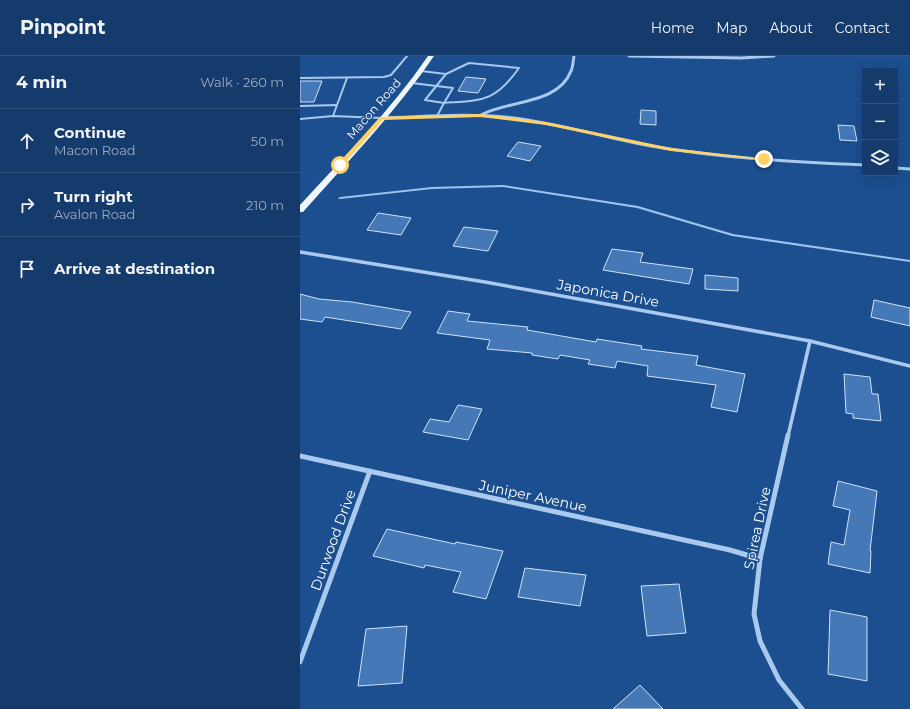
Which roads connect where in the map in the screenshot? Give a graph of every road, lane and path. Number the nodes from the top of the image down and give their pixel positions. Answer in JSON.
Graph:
{"nodes":[{"id":1,"x":407,"y":56,"type":"edge"},
{"id":2,"x":431,"y":56,"type":"edge"},
{"id":3,"x":574,"y":56,"type":"edge"},
{"id":4,"x":628,"y":56,"type":"edge"},
{"id":5,"x":774,"y":56,"type":"edge"},
{"id":6,"x":421,"y":71,"type":"junction"},
{"id":7,"x":446,"y":74,"type":"junction"},
{"id":8,"x":300,"y":78,"type":"edge"},
{"id":9,"x":347,"y":78,"type":"junction"},
{"id":10,"x":412,"y":83,"type":"junction"},
{"id":11,"x":436,"y":85,"type":"junction"},
{"id":12,"x":444,"y":103,"type":"junction"},
{"id":13,"x":338,"y":105,"type":"junction"},
{"id":14,"x":300,"y":106,"type":"edge"},
{"id":15,"x":481,"y":115,"type":"junction"},
{"id":16,"x":333,"y":116,"type":"junction"},
{"id":17,"x":437,"y":116,"type":"junction"},
{"id":18,"x":381,"y":118,"type":"junction"},
{"id":19,"x":300,"y":119,"type":"edge"},
{"id":20,"x":862,"y":166,"type":"edge"},
{"id":21,"x":898,"y":168,"type":"edge"},
{"id":22,"x":910,"y":169,"type":"edge"},
{"id":23,"x":300,"y":210,"type":"edge"},
{"id":24,"x":300,"y":252,"type":"edge"},
{"id":25,"x":810,"y":341,"type":"junction"},
{"id":26,"x":910,"y":366,"type":"edge"},
{"id":27,"x":300,"y":456,"type":"edge"},
{"id":28,"x":370,"y":471,"type":"junction"},
{"id":29,"x":760,"y":560,"type":"junction"},
{"id":30,"x":300,"y":662,"type":"edge"},
{"id":31,"x":802,"y":709,"type":"edge"}],
"edges":[{"from":1,"to":9,"type":"lane"},
{"from":2,"to":6,"type":"main road","name":"Macon Road"},
{"from":3,"to":15,"type":"street"},
{"from":4,"to":5,"type":"street"},
{"from":6,"to":7,"type":"lane"},
{"from":6,"to":10,"type":"main road","name":"Macon Road"},
{"from":7,"to":11,"type":"lane"},
{"from":7,"to":12,"type":"lane"},
{"from":8,"to":9,"type":"lane"},
{"from":9,"to":13,"type":"lane"},
{"from":10,"to":11,"type":"lane"},
{"from":10,"to":18,"type":"main road","name":"Macon Road"},
{"from":11,"to":12,"type":"lane"},
{"from":11,"to":12,"type":"lane"},
{"from":12,"to":17,"type":"lane"},
{"from":13,"to":14,"type":"lane"},
{"from":13,"to":16,"type":"lane"},
{"from":15,"to":17,"type":"street"},
{"from":15,"to":20,"type":"street"},
{"from":16,"to":18,"type":"lane"},
{"from":16,"to":19,"type":"lane"},
{"from":17,"to":18,"type":"street"},
{"from":18,"to":23,"type":"main road","name":"Macon Road"},
{"from":21,"to":22,"type":"street"},
{"from":24,"to":25,"type":"street","name":"Japonica Drive"},
{"from":25,"to":26,"type":"street","name":"Japonica Drive"},
{"from":25,"to":29,"type":"street","name":"Spirea Drive"},
{"from":27,"to":28,"type":"street","name":"Juniper Avenue"},
{"from":28,"to":29,"type":"street","name":"Juniper Avenue"},
{"from":28,"to":30,"type":"street","name":"Durwood Drive"},
{"from":29,"to":31,"type":"street","name":"Spirea Drive"}]}
